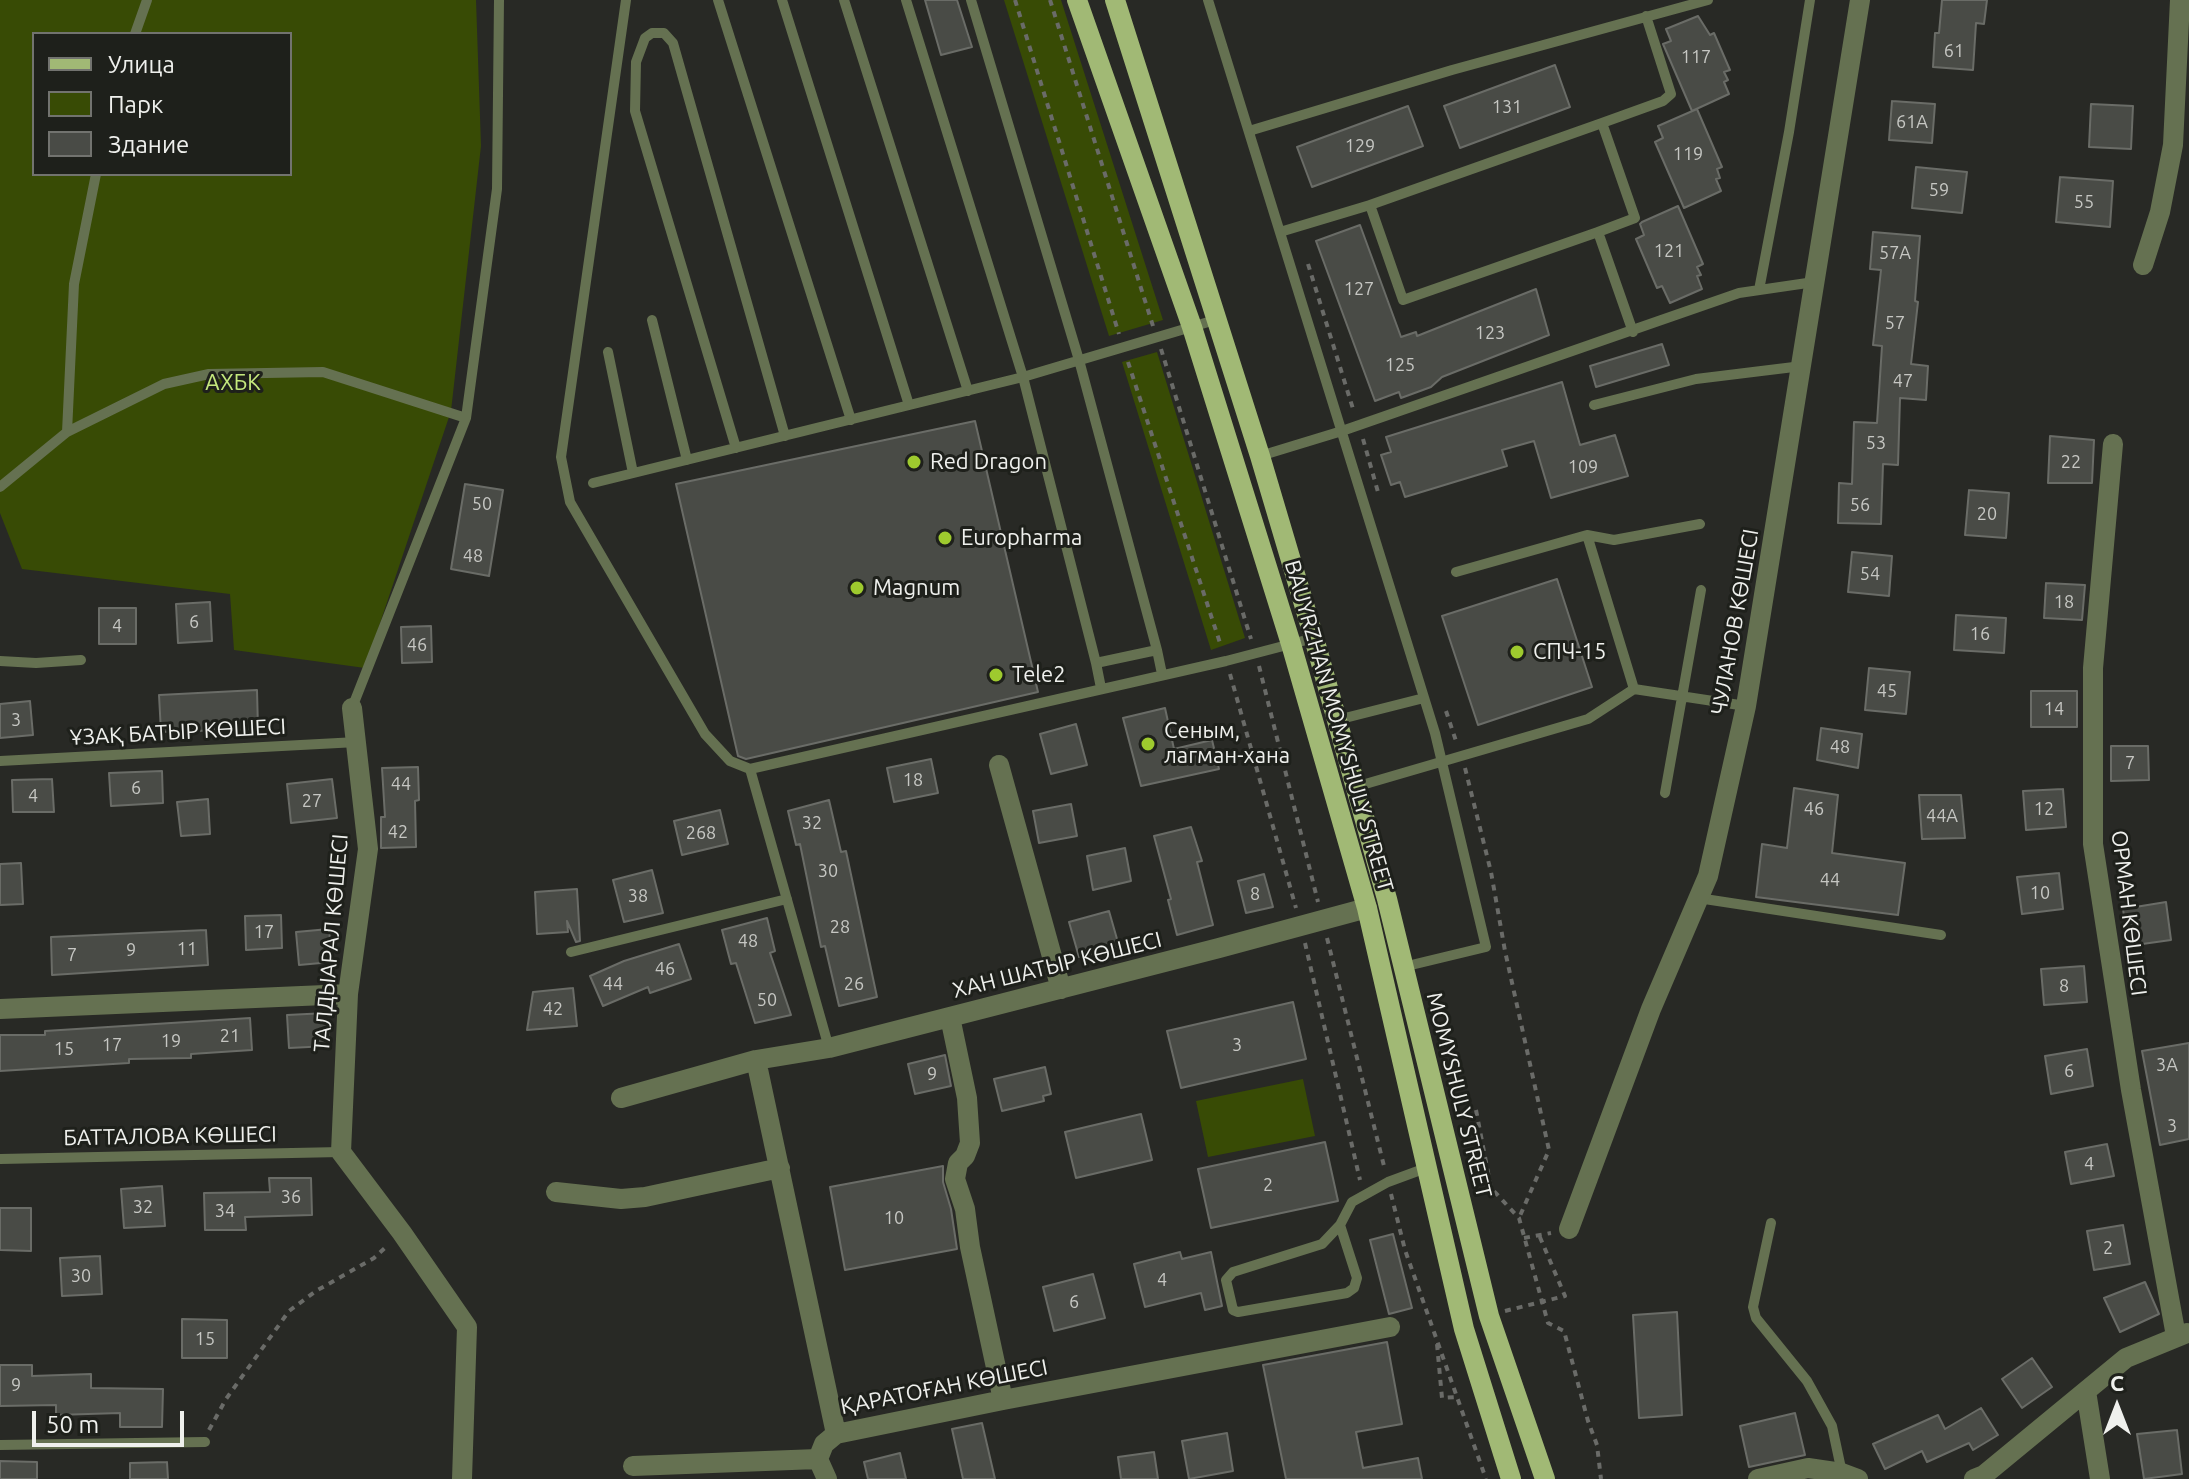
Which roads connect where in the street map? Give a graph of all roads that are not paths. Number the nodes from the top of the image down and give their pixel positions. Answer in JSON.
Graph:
{"nodes":[{"id":1,"x":147,"y":0,"type":"edge"},
{"id":2,"x":499,"y":0,"type":"edge"},
{"id":3,"x":626,"y":0,"type":"edge"},
{"id":4,"x":718,"y":0,"type":"edge"},
{"id":5,"x":782,"y":0,"type":"edge"},
{"id":6,"x":844,"y":0,"type":"edge"},
{"id":7,"x":906,"y":0,"type":"edge"},
{"id":8,"x":971,"y":0,"type":"edge"},
{"id":9,"x":1077,"y":0,"type":"edge"},
{"id":10,"x":1115,"y":0,"type":"edge"},
{"id":11,"x":1208,"y":0,"type":"edge"},
{"id":12,"x":1708,"y":0,"type":"edge"},
{"id":13,"x":1810,"y":0,"type":"edge"},
{"id":14,"x":1860,"y":0,"type":"edge"},
{"id":15,"x":2180,"y":0,"type":"edge"},
{"id":16,"x":1646,"y":16,"type":"junction"},
{"id":17,"x":136,"y":32,"type":"edge"},
{"id":18,"x":1602,"y":123,"type":"junction"},
{"id":19,"x":1249,"y":131,"type":"junction"},
{"id":20,"x":96,"y":176,"type":"edge"},
{"id":21,"x":1370,"y":205,"type":"junction"},
{"id":22,"x":1280,"y":232,"type":"junction"},
{"id":23,"x":1598,"y":232,"type":"junction"},
{"id":24,"x":2143,"y":265,"type":"dead end"},
{"id":25,"x":1815,"y":282,"type":"junction"},
{"id":26,"x":1759,"y":290,"type":"junction"},
{"id":27,"x":652,"y":320,"type":"dead end"},
{"id":28,"x":1215,"y":320,"type":"junction"},
{"id":29,"x":1192,"y":327,"type":"junction"},
{"id":30,"x":1633,"y":332,"type":"junction"},
{"id":31,"x":608,"y":352,"type":"dead end"},
{"id":32,"x":1079,"y":360,"type":"junction"},
{"id":33,"x":1802,"y":366,"type":"junction"},
{"id":34,"x":1023,"y":377,"type":"junction"},
{"id":35,"x":968,"y":391,"type":"junction"},
{"id":36,"x":909,"y":405,"type":"junction"},
{"id":37,"x":1594,"y":405,"type":"dead end"},
{"id":38,"x":466,"y":418,"type":"junction"},
{"id":39,"x":851,"y":420,"type":"junction"},
{"id":40,"x":1342,"y":431,"type":"junction"},
{"id":41,"x":67,"y":432,"type":"junction"},
{"id":42,"x":785,"y":436,"type":"junction"},
{"id":43,"x":2113,"y":444,"type":"dead end"},
{"id":44,"x":736,"y":448,"type":"junction"},
{"id":45,"x":1260,"y":456,"type":"junction"},
{"id":46,"x":687,"y":460,"type":"junction"},
{"id":47,"x":633,"y":473,"type":"junction"},
{"id":48,"x":593,"y":483,"type":"dead end"},
{"id":49,"x":0,"y":487,"type":"edge"},
{"id":50,"x":1700,"y":524,"type":"dead end"},
{"id":51,"x":1587,"y":535,"type":"junction"},
{"id":52,"x":1456,"y":572,"type":"dead end"},
{"id":53,"x":1701,"y":590,"type":"dead end"},
{"id":54,"x":1314,"y":638,"type":"junction"},
{"id":55,"x":1291,"y":644,"type":"junction"},
{"id":56,"x":1157,"y":650,"type":"junction"},
{"id":57,"x":81,"y":660,"type":"dead end"},
{"id":58,"x":0,"y":661,"type":"edge"},
{"id":59,"x":1096,"y":663,"type":"junction"},
{"id":60,"x":1162,"y":674,"type":"junction"},
{"id":61,"x":1101,"y":688,"type":"junction"},
{"id":62,"x":1634,"y":689,"type":"junction"},
{"id":63,"x":1682,"y":696,"type":"junction"},
{"id":64,"x":1424,"y":698,"type":"junction"},
{"id":65,"x":1746,"y":706,"type":"junction"},
{"id":66,"x":352,"y":708,"type":"joint"},
{"id":67,"x":1337,"y":720,"type":"junction"},
{"id":68,"x":358,"y":742,"type":"junction"},
{"id":69,"x":0,"y":761,"type":"edge"},
{"id":70,"x":1442,"y":761,"type":"junction"},
{"id":71,"x":999,"y":765,"type":"dead end"},
{"id":72,"x":750,"y":769,"type":"junction"},
{"id":73,"x":1355,"y":787,"type":"junction"},
{"id":74,"x":1665,"y":793,"type":"dead end"},
{"id":75,"x":1698,"y":898,"type":"junction"},
{"id":76,"x":787,"y":899,"type":"junction"},
{"id":77,"x":1367,"y":908,"type":"junction"},
{"id":78,"x":1941,"y":935,"type":"dead end"},
{"id":79,"x":571,"y":952,"type":"dead end"},
{"id":80,"x":1403,"y":967,"type":"junction"},
{"id":81,"x":1061,"y":989,"type":"junction"},
{"id":82,"x":348,"y":994,"type":"junction"},
{"id":83,"x":0,"y":1009,"type":"edge"},
{"id":84,"x":950,"y":1017,"type":"junction"},
{"id":85,"x":829,"y":1048,"type":"junction"},
{"id":86,"x":756,"y":1060,"type":"junction"},
{"id":87,"x":621,"y":1098,"type":"dead end"},
{"id":88,"x":341,"y":1152,"type":"junction"},
{"id":89,"x":0,"y":1159,"type":"edge"},
{"id":90,"x":780,"y":1168,"type":"junction"},
{"id":91,"x":1426,"y":1168,"type":"junction"},
{"id":92,"x":556,"y":1192,"type":"dead end"},
{"id":93,"x":1771,"y":1223,"type":"dead end"},
{"id":94,"x":1340,"y":1225,"type":"junction"},
{"id":95,"x":1569,"y":1229,"type":"road end"},
{"id":96,"x":1390,"y":1327,"type":"dead end"},
{"id":97,"x":2182,"y":1334,"type":"edge"},
{"id":98,"x":2086,"y":1391,"type":"junction"},
{"id":99,"x":1003,"y":1400,"type":"junction"},
{"id":100,"x":836,"y":1434,"type":"junction"},
{"id":101,"x":205,"y":1442,"type":"road end"},
{"id":102,"x":0,"y":1445,"type":"edge"},
{"id":103,"x":818,"y":1459,"type":"junction"},
{"id":104,"x":633,"y":1466,"type":"dead end"},
{"id":105,"x":1850,"y":1476,"type":"edge"},
{"id":106,"x":462,"y":1479,"type":"edge"},
{"id":107,"x":827,"y":1479,"type":"edge"},
{"id":108,"x":1511,"y":1479,"type":"edge"},
{"id":109,"x":1545,"y":1479,"type":"edge"},
{"id":110,"x":1758,"y":1479,"type":"edge"},
{"id":111,"x":1974,"y":1479,"type":"edge"},
{"id":112,"x":2100,"y":1479,"type":"edge"}],
"edges":[{"from":1,"to":17,"type":"lane"},
{"from":2,"to":38,"type":"lane"},
{"from":3,"to":72,"type":"lane"},
{"from":4,"to":39,"type":"lane"},
{"from":5,"to":36,"type":"lane"},
{"from":6,"to":35,"type":"lane"},
{"from":7,"to":34,"type":"lane"},
{"from":8,"to":32,"type":"lane"},
{"from":9,"to":29,"type":"main road","name":"BAUYRZHAN MOMYSHULY STREET"},
{"from":10,"to":28,"type":"main road","name":"BAUYRZHAN MOMYSHULY STREET"},
{"from":11,"to":19,"type":"lane"},
{"from":12,"to":16,"type":"lane"},
{"from":13,"to":26,"type":"lane"},
{"from":14,"to":25,"type":"street","name":"ЧУЛАНОВ КӨШЕСІ"},
{"from":15,"to":24,"type":"street"},
{"from":16,"to":18,"type":"lane"},
{"from":16,"to":19,"type":"lane"},
{"from":18,"to":21,"type":"lane"},
{"from":18,"to":23,"type":"lane"},
{"from":19,"to":22,"type":"lane"},
{"from":20,"to":41,"type":"lane"},
{"from":21,"to":22,"type":"lane"},
{"from":21,"to":23,"type":"lane"},
{"from":22,"to":40,"type":"lane"},
{"from":23,"to":30,"type":"lane"},
{"from":25,"to":26,"type":"lane"},
{"from":25,"to":33,"type":"street","name":"ЧУЛАНОВ КӨШЕСІ"},
{"from":26,"to":30,"type":"lane"},
{"from":27,"to":46,"type":"lane"},
{"from":28,"to":29,"type":"lane"},
{"from":28,"to":45,"type":"main road","name":"BAUYRZHAN MOMYSHULY STREET"},
{"from":29,"to":32,"type":"lane"},
{"from":29,"to":55,"type":"main road","name":"BAUYRZHAN MOMYSHULY STREET"},
{"from":30,"to":40,"type":"lane"},
{"from":31,"to":47,"type":"lane"},
{"from":32,"to":34,"type":"lane"},
{"from":32,"to":56,"type":"lane"},
{"from":33,"to":37,"type":"lane"},
{"from":33,"to":65,"type":"street","name":"ЧУЛАНОВ КӨШЕСІ"},
{"from":34,"to":35,"type":"lane"},
{"from":34,"to":59,"type":"lane"},
{"from":35,"to":36,"type":"lane"},
{"from":36,"to":39,"type":"lane"},
{"from":38,"to":41,"type":"lane"},
{"from":38,"to":66,"type":"lane"},
{"from":39,"to":42,"type":"lane"},
{"from":40,"to":45,"type":"lane"},
{"from":40,"to":64,"type":"lane"},
{"from":41,"to":49,"type":"lane"},
{"from":42,"to":44,"type":"lane"},
{"from":42,"to":44,"type":"lane"},
{"from":43,"to":97,"type":"street","name":"ОРМАН КӨШЕСІ"},
{"from":44,"to":46,"type":"lane"},
{"from":45,"to":54,"type":"main road","name":"BAUYRZHAN MOMYSHULY STREET"},
{"from":46,"to":47,"type":"lane"},
{"from":47,"to":48,"type":"lane"},
{"from":50,"to":51,"type":"lane"},
{"from":51,"to":52,"type":"lane"},
{"from":51,"to":62,"type":"lane"},
{"from":53,"to":63,"type":"lane"},
{"from":54,"to":55,"type":"lane"},
{"from":54,"to":67,"type":"main road","name":"BAUYRZHAN MOMYSHULY STREET"},
{"from":55,"to":60,"type":"lane"},
{"from":55,"to":77,"type":"main road","name":"BAUYRZHAN MOMYSHULY STREET"},
{"from":56,"to":59,"type":"lane"},
{"from":56,"to":60,"type":"lane"},
{"from":57,"to":58,"type":"lane"},
{"from":59,"to":61,"type":"lane"},
{"from":60,"to":61,"type":"lane"},
{"from":61,"to":72,"type":"lane"},
{"from":62,"to":63,"type":"lane"},
{"from":62,"to":70,"type":"lane"},
{"from":63,"to":65,"type":"lane"},
{"from":63,"to":74,"type":"lane"},
{"from":64,"to":67,"type":"lane"},
{"from":64,"to":70,"type":"lane"},
{"from":65,"to":75,"type":"street","name":"ЧУЛАНОВ КӨШЕСІ"},
{"from":66,"to":68,"type":"street","name":"ТАЛДЫАРАЛ КӨШЕСІ"},
{"from":67,"to":73,"type":"main road","name":"MOMYSHULY STREET"},
{"from":68,"to":69,"type":"lane","name":"ҰЗАҚ БАТЫР КӨШЕСІ"},
{"from":68,"to":82,"type":"street","name":"ТАЛДЫАРАЛ КӨШЕСІ"},
{"from":70,"to":73,"type":"lane"},
{"from":70,"to":80,"type":"lane"},
{"from":71,"to":81,"type":"street"},
{"from":72,"to":76,"type":"lane"},
{"from":73,"to":80,"type":"main road","name":"MOMYSHULY STREET"},
{"from":75,"to":78,"type":"lane"},
{"from":75,"to":95,"type":"street","name":"ЧУЛАНОВ КӨШЕСІ"},
{"from":76,"to":79,"type":"lane"},
{"from":76,"to":85,"type":"lane"},
{"from":77,"to":81,"type":"street","name":"ХАН ШАТЫР КӨШЕСІ"},
{"from":77,"to":91,"type":"main road","name":"BAUYRZHAN MOMYSHULY STREET"},
{"from":80,"to":109,"type":"main road","name":"MOMYSHULY STREET"},
{"from":81,"to":84,"type":"street","name":"ХАН ШАТЫР КӨШЕСІ"},
{"from":82,"to":83,"type":"street"},
{"from":82,"to":88,"type":"street","name":"ТАЛДЫАРАЛ КӨШЕСІ"},
{"from":84,"to":85,"type":"street","name":"ХАН ШАТЫР КӨШЕСІ"},
{"from":84,"to":99,"type":"street"},
{"from":85,"to":86,"type":"street","name":"ХАН ШАТЫР КӨШЕСІ"},
{"from":86,"to":87,"type":"street","name":"ХАН ШАТЫР КӨШЕСІ"},
{"from":86,"to":90,"type":"street","name":"ҚАРАТОҒАН КӨШЕСІ"},
{"from":88,"to":89,"type":"lane","name":"БАТТАЛОВА КӨШЕСІ"},
{"from":88,"to":106,"type":"street"},
{"from":90,"to":92,"type":"street"},
{"from":90,"to":100,"type":"street","name":"ҚАРАТОҒАН КӨШЕСІ"},
{"from":91,"to":94,"type":"lane"},
{"from":91,"to":108,"type":"main road","name":"BAUYRZHAN MOMYSHULY STREET"},
{"from":93,"to":105,"type":"lane"},
{"from":94,"to":94,"type":"lane"},
{"from":96,"to":99,"type":"street","name":"ҚАРАТОҒАН КӨШЕСІ"},
{"from":97,"to":98,"type":"street"},
{"from":98,"to":111,"type":"street"},
{"from":98,"to":112,"type":"street"},
{"from":99,"to":100,"type":"street","name":"ҚАРАТОҒАН КӨШЕСІ"},
{"from":100,"to":103,"type":"street"},
{"from":101,"to":102,"type":"lane"},
{"from":103,"to":104,"type":"street"},
{"from":103,"to":107,"type":"street"},
{"from":105,"to":110,"type":"street"}]}
